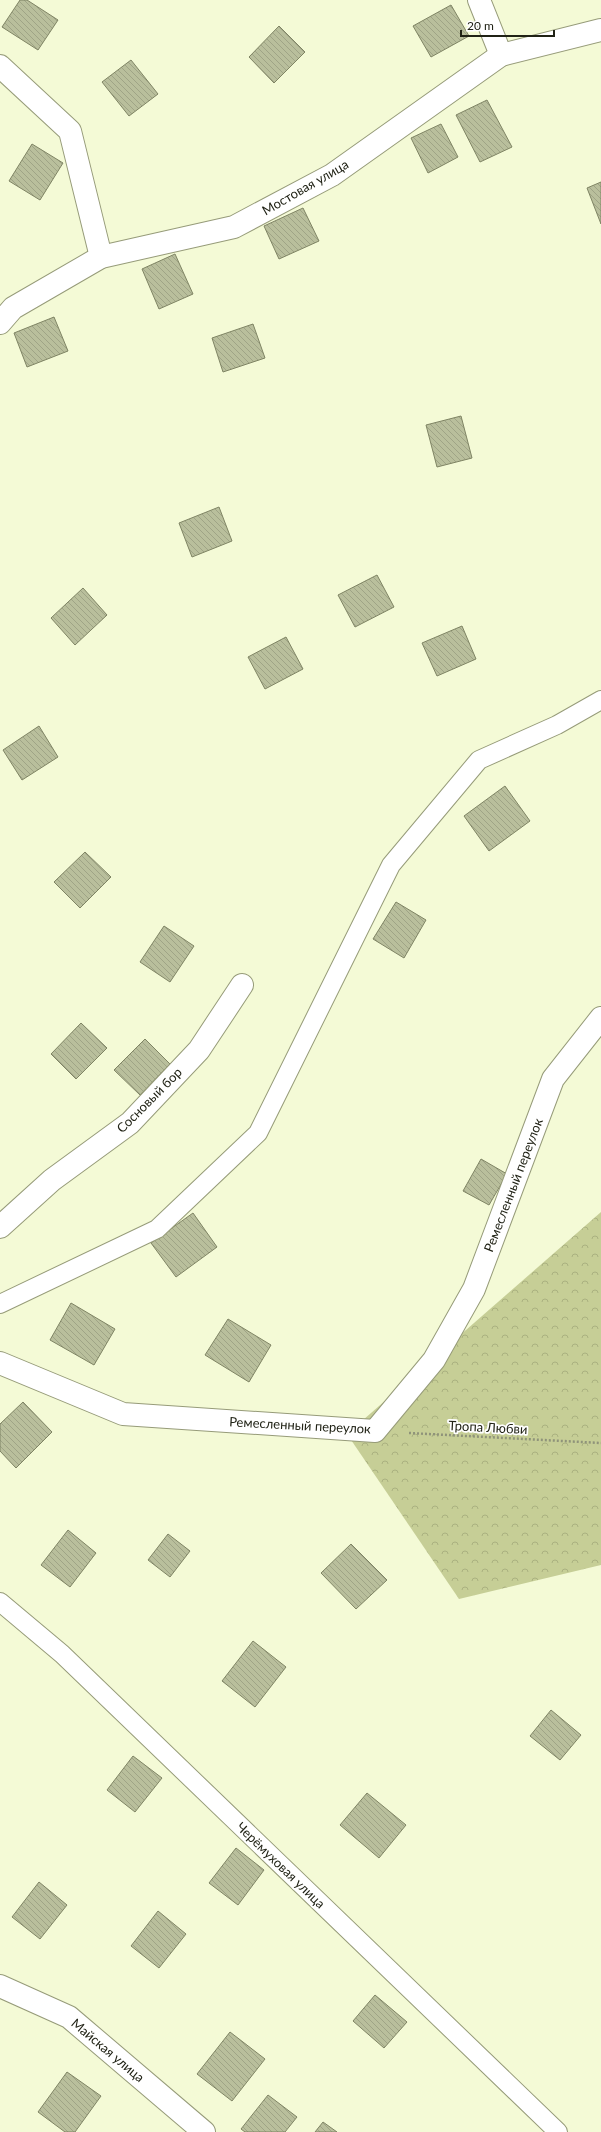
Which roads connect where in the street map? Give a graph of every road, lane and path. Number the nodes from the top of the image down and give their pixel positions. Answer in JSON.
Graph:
{"nodes":[{"id":1,"x":479,"y":0,"type":"edge"},
{"id":2,"x":601,"y":30,"type":"edge"},
{"id":3,"x":501,"y":55,"type":"junction"},
{"id":4,"x":0,"y":66,"type":"edge"},
{"id":5,"x":101,"y":257,"type":"junction"},
{"id":6,"x":0,"y":323,"type":"edge"},
{"id":7,"x":601,"y":700,"type":"edge"},
{"id":8,"x":242,"y":985,"type":"dead end"},
{"id":9,"x":601,"y":1018,"type":"edge"},
{"id":10,"x":0,"y":1227,"type":"edge"},
{"id":11,"x":0,"y":1304,"type":"edge"},
{"id":12,"x":0,"y":1363,"type":"edge"},
{"id":13,"x":375,"y":1431,"type":"junction"},
{"id":14,"x":601,"y":1443,"type":"edge"},
{"id":15,"x":0,"y":1602,"type":"edge"},
{"id":16,"x":0,"y":1986,"type":"edge"},
{"id":17,"x":204,"y":2132,"type":"edge"},
{"id":18,"x":558,"y":2132,"type":"edge"}],
"edges":[{"from":1,"to":3,"type":"street"},
{"from":2,"to":3,"type":"street","name":"Мостовая улица"},
{"from":3,"to":5,"type":"street","name":"Мостовая улица"},
{"from":4,"to":5,"type":"street"},
{"from":5,"to":6,"type":"street","name":"Мостовая улица"},
{"from":7,"to":11,"type":"lane"},
{"from":8,"to":10,"type":"street","name":"Сосновый бор"},
{"from":9,"to":13,"type":"street","name":"Ремесленный переулок"},
{"from":12,"to":13,"type":"street","name":"Ремесленный переулок"},
{"from":13,"to":14,"type":"path","name":"Тропа Любви"},
{"from":15,"to":18,"type":"lane","name":"Черёмуховая улица"},
{"from":16,"to":17,"type":"street","name":"Майская улица"}]}
